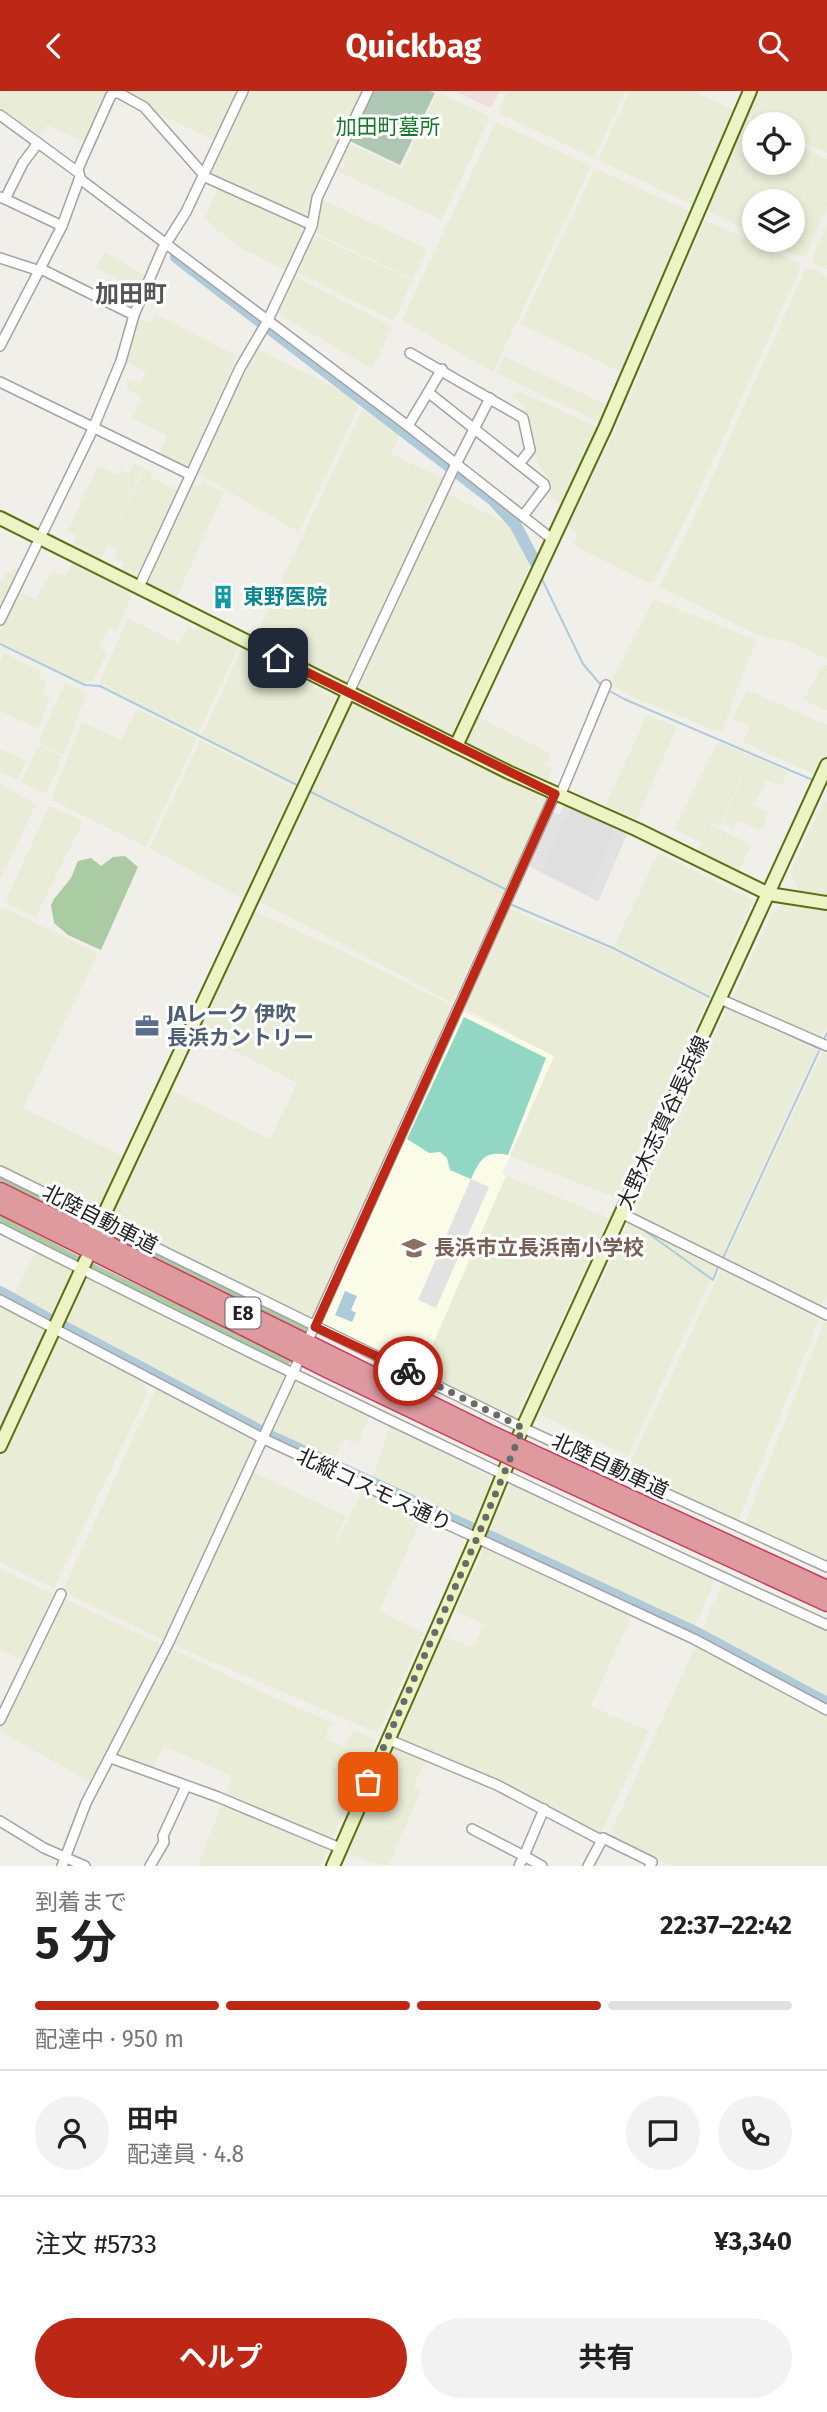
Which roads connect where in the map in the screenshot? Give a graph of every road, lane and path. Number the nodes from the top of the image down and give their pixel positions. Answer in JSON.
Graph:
{"nodes":[{"id":1,"x":243,"y":91,"type":"edge"},
{"id":2,"x":368,"y":91,"type":"edge"},
{"id":3,"x":750,"y":91,"type":"edge"},
{"id":4,"x":0,"y":115,"type":"edge"},
{"id":5,"x":38,"y":143,"type":"junction"},
{"id":6,"x":78,"y":175,"type":"junction"},
{"id":7,"x":204,"y":176,"type":"junction"},
{"id":8,"x":3,"y":198,"type":"edge"},
{"id":9,"x":312,"y":225,"type":"junction"},
{"id":10,"x":62,"y":226,"type":"junction"},
{"id":11,"x":165,"y":246,"type":"junction"},
{"id":12,"x":0,"y":258,"type":"edge"},
{"id":13,"x":40,"y":270,"type":"junction"},
{"id":14,"x":134,"y":315,"type":"junction"},
{"id":15,"x":266,"y":324,"type":"junction"},
{"id":16,"x":0,"y":346,"type":"edge"},
{"id":17,"x":410,"y":352,"type":"dead end"},
{"id":18,"x":442,"y":369,"type":"junction"},
{"id":19,"x":0,"y":382,"type":"edge"},
{"id":20,"x":429,"y":393,"type":"junction"},
{"id":21,"x":490,"y":398,"type":"junction"},
{"id":22,"x":408,"y":426,"type":"junction"},
{"id":23,"x":93,"y":427,"type":"junction"},
{"id":24,"x":474,"y":430,"type":"junction"},
{"id":25,"x":519,"y":464,"type":"junction"},
{"id":26,"x":455,"y":468,"type":"junction"},
{"id":27,"x":190,"y":474,"type":"junction"},
{"id":28,"x":523,"y":516,"type":"junction"},
{"id":29,"x":0,"y":518,"type":"edge"},
{"id":30,"x":39,"y":537,"type":"junction"},
{"id":31,"x":552,"y":539,"type":"junction"},
{"id":32,"x":139,"y":587,"type":"junction"},
{"id":33,"x":0,"y":620,"type":"edge"},
{"id":34,"x":604,"y":688,"type":"dead end"},
{"id":35,"x":348,"y":694,"type":"junction"},
{"id":36,"x":456,"y":746,"type":"junction"},
{"id":37,"x":827,"y":765,"type":"edge"},
{"id":38,"x":558,"y":795,"type":"junction"},
{"id":39,"x":769,"y":894,"type":"junction"},
{"id":40,"x":827,"y":903,"type":"edge"},
{"id":41,"x":720,"y":999,"type":"junction"},
{"id":42,"x":827,"y":1046,"type":"edge"},
{"id":43,"x":0,"y":1171,"type":"edge"},
{"id":44,"x":0,"y":1191,"type":"edge"},
{"id":45,"x":0,"y":1206,"type":"edge"},
{"id":46,"x":621,"y":1213,"type":"junction"},
{"id":47,"x":0,"y":1228,"type":"edge"},
{"id":48,"x":97,"y":1228,"type":"junction"},
{"id":49,"x":84,"y":1265,"type":"junction"},
{"id":50,"x":0,"y":1300,"type":"edge"},
{"id":51,"x":827,"y":1315,"type":"edge"},
{"id":52,"x":50,"y":1327,"type":"junction"},
{"id":53,"x":315,"y":1327,"type":"junction"},
{"id":54,"x":309,"y":1338,"type":"dead end"},
{"id":55,"x":298,"y":1362,"type":"dead end"},
{"id":56,"x":292,"y":1374,"type":"junction"},
{"id":57,"x":523,"y":1428,"type":"junction"},
{"id":58,"x":265,"y":1436,"type":"junction"},
{"id":59,"x":484,"y":1438,"type":"junction"},
{"id":60,"x":0,"y":1446,"type":"edge"},
{"id":61,"x":540,"y":1464,"type":"junction"},
{"id":62,"x":502,"y":1474,"type":"junction"},
{"id":63,"x":477,"y":1538,"type":"junction"},
{"id":64,"x":827,"y":1567,"type":"edge"},
{"id":65,"x":827,"y":1590,"type":"edge"},
{"id":66,"x":61,"y":1594,"type":"dead end"},
{"id":67,"x":827,"y":1603,"type":"edge"},
{"id":68,"x":827,"y":1625,"type":"edge"},
{"id":69,"x":827,"y":1710,"type":"edge"},
{"id":70,"x":0,"y":1720,"type":"edge"},
{"id":71,"x":387,"y":1739,"type":"junction"},
{"id":72,"x":111,"y":1758,"type":"junction"},
{"id":73,"x":187,"y":1786,"type":"junction"},
{"id":74,"x":544,"y":1809,"type":"junction"},
{"id":75,"x":2,"y":1827,"type":"edge"},
{"id":76,"x":472,"y":1829,"type":"dead end"},
{"id":77,"x":603,"y":1838,"type":"junction"},
{"id":78,"x":340,"y":1848,"type":"junction"},
{"id":79,"x":524,"y":1856,"type":"junction"},
{"id":80,"x":64,"y":1862,"type":"edge"},
{"id":81,"x":85,"y":1866,"type":"edge"},
{"id":82,"x":150,"y":1866,"type":"edge"},
{"id":83,"x":332,"y":1866,"type":"edge"},
{"id":84,"x":519,"y":1866,"type":"edge"},
{"id":85,"x":542,"y":1866,"type":"edge"},
{"id":86,"x":589,"y":1866,"type":"edge"},
{"id":87,"x":650,"y":1866,"type":"edge"}],
"edges":[{"from":1,"to":7,"type":"street"},
{"from":2,"to":9,"type":"street"},
{"from":3,"to":31,"type":"main road"},
{"from":4,"to":5,"type":"street"},
{"from":5,"to":6,"type":"street"},
{"from":5,"to":8,"type":"street"},
{"from":6,"to":7,"type":"street"},
{"from":6,"to":10,"type":"street"},
{"from":6,"to":11,"type":"street"},
{"from":7,"to":9,"type":"street"},
{"from":7,"to":11,"type":"street"},
{"from":8,"to":10,"type":"street"},
{"from":9,"to":15,"type":"street"},
{"from":10,"to":13,"type":"street"},
{"from":11,"to":14,"type":"street"},
{"from":11,"to":15,"type":"street"},
{"from":12,"to":13,"type":"street"},
{"from":13,"to":14,"type":"street"},
{"from":13,"to":16,"type":"street"},
{"from":14,"to":23,"type":"street"},
{"from":15,"to":22,"type":"street"},
{"from":15,"to":27,"type":"street"},
{"from":17,"to":18,"type":"street"},
{"from":18,"to":20,"type":"street"},
{"from":18,"to":21,"type":"street"},
{"from":19,"to":23,"type":"street"},
{"from":20,"to":22,"type":"street"},
{"from":20,"to":24,"type":"street"},
{"from":21,"to":24,"type":"street"},
{"from":21,"to":25,"type":"street"},
{"from":22,"to":26,"type":"street"},
{"from":23,"to":27,"type":"street"},
{"from":23,"to":30,"type":"street"},
{"from":24,"to":25,"type":"street"},
{"from":24,"to":26,"type":"street"},
{"from":25,"to":28,"type":"street"},
{"from":26,"to":28,"type":"street"},
{"from":26,"to":35,"type":"street"},
{"from":27,"to":32,"type":"street"},
{"from":28,"to":31,"type":"street"},
{"from":29,"to":30,"type":"main road"},
{"from":30,"to":32,"type":"main road"},
{"from":30,"to":33,"type":"street"},
{"from":31,"to":36,"type":"main road"},
{"from":32,"to":35,"type":"main road"},
{"from":34,"to":38,"type":"street"},
{"from":35,"to":36,"type":"main road"},
{"from":35,"to":48,"type":"main road"},
{"from":36,"to":38,"type":"main road"},
{"from":37,"to":39,"type":"main road","name":"大野木志賀谷長浜線"},
{"from":38,"to":39,"type":"main road"},
{"from":38,"to":53,"type":"street"},
{"from":39,"to":40,"type":"main road"},
{"from":39,"to":41,"type":"main road","name":"大野木志賀谷長浜線"},
{"from":41,"to":42,"type":"street"},
{"from":41,"to":46,"type":"main road","name":"大野木志賀谷長浜線"},
{"from":43,"to":48,"type":"street"},
{"from":44,"to":59,"type":"highway","name":"北陸自動車道","number":"E8"},
{"from":45,"to":59,"type":"highway","name":"北陸自動車道","number":"E8"},
{"from":46,"to":51,"type":"street"},
{"from":46,"to":57,"type":"main road","name":"大野木志賀谷長浜線"},
{"from":47,"to":49,"type":"street"},
{"from":48,"to":53,"type":"street"},
{"from":49,"to":52,"type":"main road"},
{"from":49,"to":56,"type":"street"},
{"from":50,"to":52,"type":"street","name":"北縦コスモス通り"},
{"from":52,"to":58,"type":"street","name":"北縦コスモス通り"},
{"from":52,"to":60,"type":"main road"},
{"from":53,"to":54,"type":"street"},
{"from":53,"to":57,"type":"street"},
{"from":55,"to":56,"type":"street"},
{"from":56,"to":58,"type":"street"},
{"from":56,"to":62,"type":"street"},
{"from":57,"to":62,"type":"main road","name":"大野木志賀谷長浜線"},
{"from":57,"to":64,"type":"street"},
{"from":58,"to":63,"type":"street","name":"北縦コスモス通り"},
{"from":58,"to":72,"type":"street"},
{"from":59,"to":61,"type":"highway","name":"北陸自動車道","number":"E8","bridge":true},
{"from":61,"to":65,"type":"highway","name":"北陸自動車道","number":"E8"},
{"from":61,"to":67,"type":"highway","name":"北陸自動車道","number":"E8"},
{"from":62,"to":63,"type":"main road","name":"大野木志賀谷長浜線"},
{"from":62,"to":68,"type":"street"},
{"from":63,"to":69,"type":"street","name":"北縦コスモス通り"},
{"from":63,"to":71,"type":"main road","name":"大野木志賀谷長浜線"},
{"from":66,"to":70,"type":"street"},
{"from":71,"to":74,"type":"street"},
{"from":71,"to":78,"type":"main road","name":"大野木志賀谷長浜線"},
{"from":72,"to":73,"type":"street"},
{"from":72,"to":80,"type":"street"},
{"from":73,"to":78,"type":"street"},
{"from":73,"to":82,"type":"street"},
{"from":74,"to":77,"type":"street"},
{"from":74,"to":79,"type":"street"},
{"from":75,"to":80,"type":"street"},
{"from":76,"to":79,"type":"street"},
{"from":77,"to":86,"type":"street"},
{"from":77,"to":87,"type":"street"},
{"from":78,"to":83,"type":"main road","name":"大野木志賀谷長浜線"},
{"from":79,"to":84,"type":"street"},
{"from":79,"to":85,"type":"street"},
{"from":80,"to":81,"type":"street"}]}
